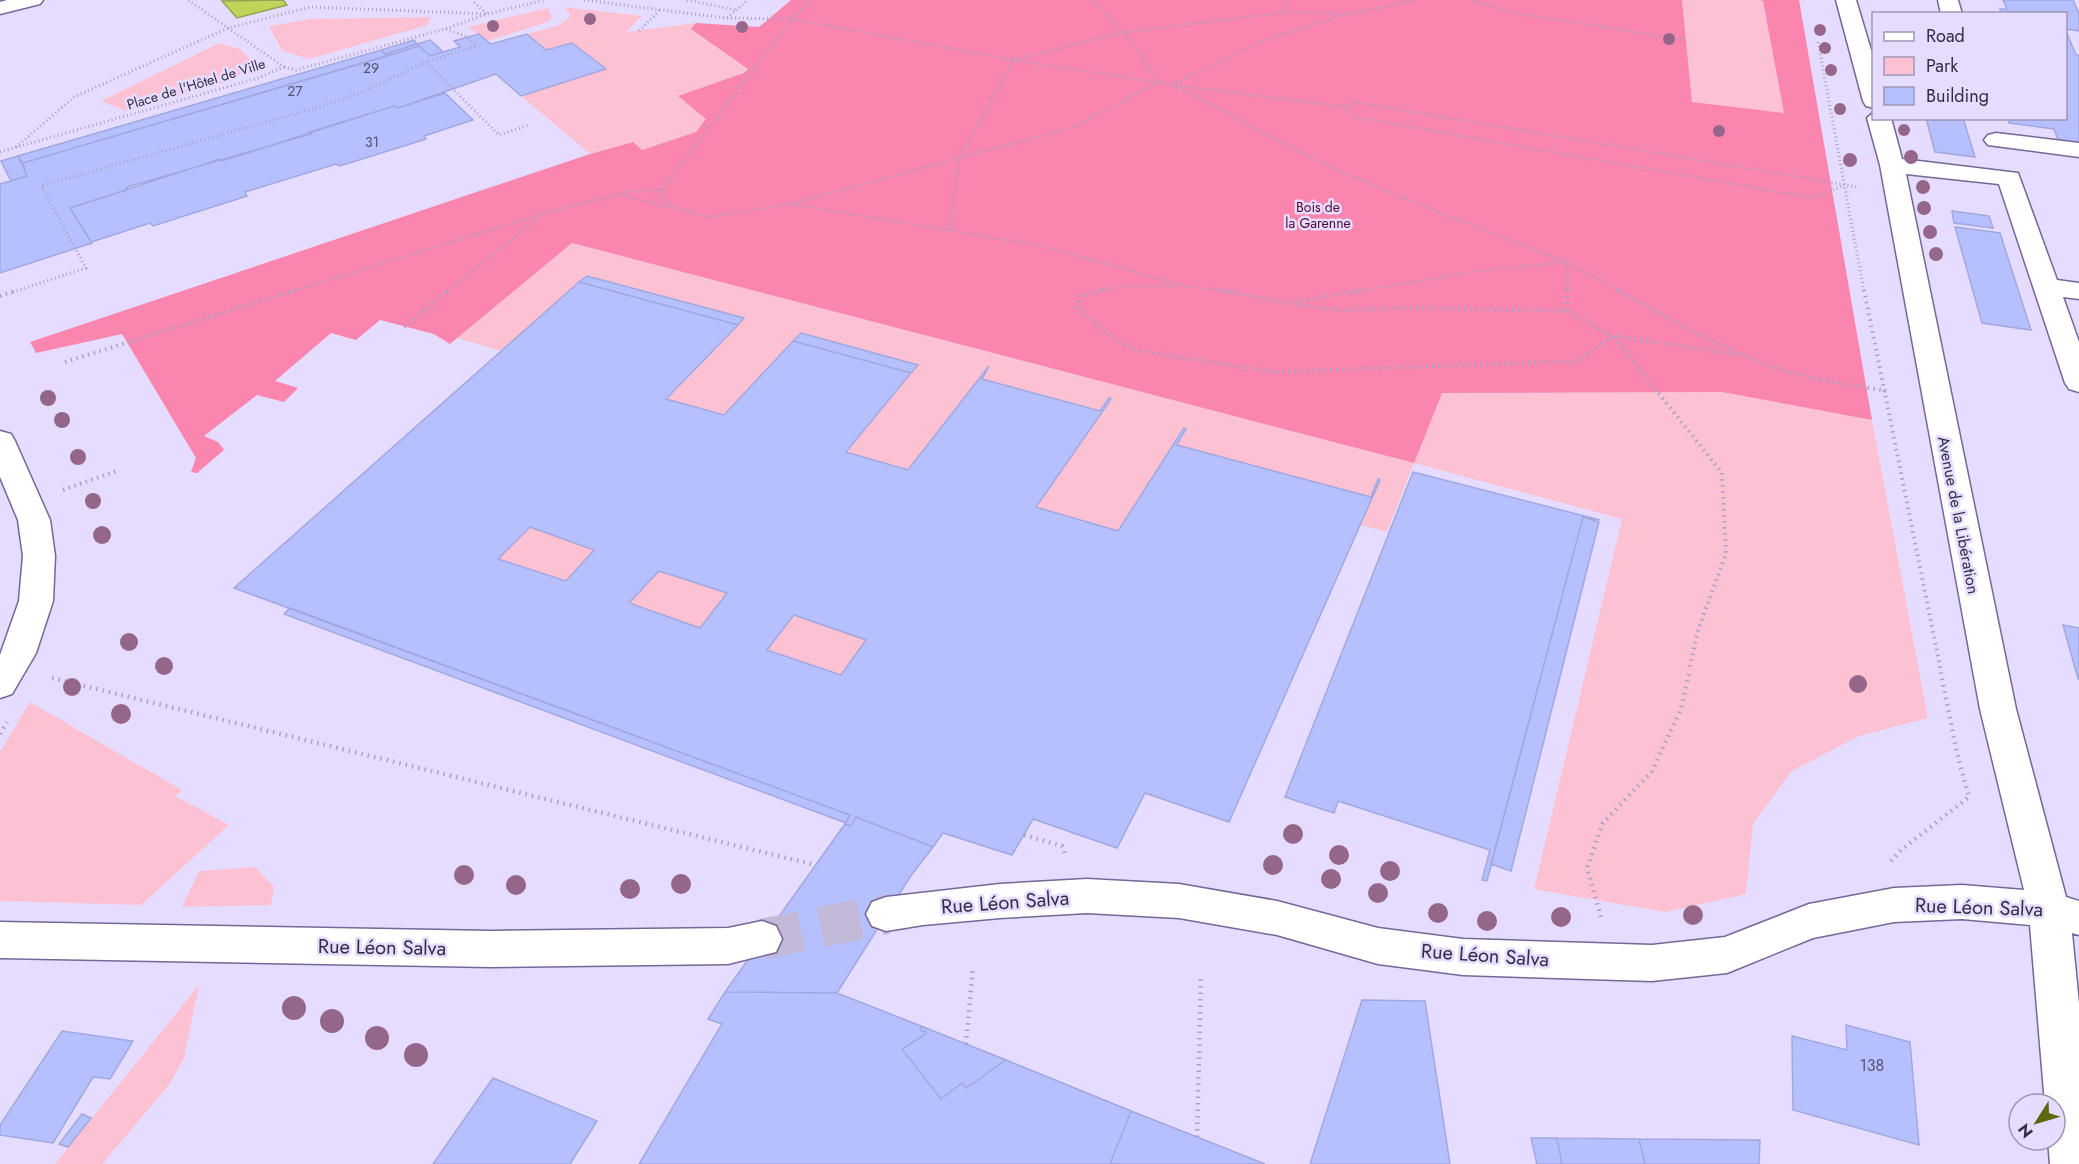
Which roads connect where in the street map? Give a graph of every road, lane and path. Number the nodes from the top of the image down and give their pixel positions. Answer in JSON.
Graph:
{"nodes":[{"id":1,"x":33,"y":0,"type":"edge"},
{"id":2,"x":188,"y":0,"type":"edge"},
{"id":3,"x":314,"y":0,"type":"edge"},
{"id":4,"x":472,"y":0,"type":"edge"},
{"id":5,"x":545,"y":0,"type":"edge"},
{"id":6,"x":584,"y":0,"type":"edge"},
{"id":7,"x":687,"y":0,"type":"edge"},
{"id":8,"x":748,"y":0,"type":"edge"},
{"id":9,"x":810,"y":0,"type":"edge"},
{"id":10,"x":1093,"y":0,"type":"edge"},
{"id":11,"x":1285,"y":0,"type":"edge"},
{"id":12,"x":1417,"y":0,"type":"edge"},
{"id":13,"x":1468,"y":0,"type":"edge"},
{"id":14,"x":1846,"y":0,"type":"edge"},
{"id":15,"x":310,"y":7,"type":"junction"},
{"id":16,"x":0,"y":8,"type":"edge"},
{"id":17,"x":660,"y":10,"type":"junction"},
{"id":18,"x":736,"y":10,"type":"junction"},
{"id":19,"x":1286,"y":12,"type":"junction"},
{"id":20,"x":488,"y":14,"type":"junction"},
{"id":21,"x":1349,"y":14,"type":"junction"},
{"id":22,"x":726,"y":18,"type":"junction"},
{"id":23,"x":792,"y":19,"type":"junction"},
{"id":24,"x":228,"y":28,"type":"junction"},
{"id":25,"x":445,"y":29,"type":"junction"},
{"id":26,"x":639,"y":30,"type":"dead end"},
{"id":27,"x":1124,"y":32,"type":"junction"},
{"id":28,"x":1817,"y":36,"type":"dead end"},
{"id":29,"x":1686,"y":40,"type":"dead end"},
{"id":30,"x":1014,"y":60,"type":"junction"},
{"id":31,"x":426,"y":62,"type":"junction"},
{"id":32,"x":284,"y":66,"type":"junction"},
{"id":33,"x":746,"y":71,"type":"dead end"},
{"id":34,"x":751,"y":71,"type":"junction"},
{"id":35,"x":1159,"y":82,"type":"junction"},
{"id":36,"x":1173,"y":85,"type":"junction"},
{"id":37,"x":1872,"y":94,"type":"edge"},
{"id":38,"x":1347,"y":107,"type":"junction"},
{"id":39,"x":1880,"y":120,"type":"edge"},
{"id":40,"x":529,"y":125,"type":"dead end"},
{"id":41,"x":702,"y":125,"type":"dead end"},
{"id":42,"x":710,"y":126,"type":"junction"},
{"id":43,"x":1992,"y":129,"type":"edge"},
{"id":44,"x":16,"y":147,"type":"junction"},
{"id":45,"x":2079,"y":150,"type":"edge"},
{"id":46,"x":0,"y":152,"type":"edge"},
{"id":47,"x":959,"y":159,"type":"junction"},
{"id":48,"x":1892,"y":165,"type":"junction"},
{"id":49,"x":2009,"y":178,"type":"junction"},
{"id":50,"x":1843,"y":186,"type":"junction"},
{"id":51,"x":662,"y":190,"type":"junction"},
{"id":52,"x":618,"y":194,"type":"junction"},
{"id":53,"x":790,"y":204,"type":"junction"},
{"id":54,"x":678,"y":209,"type":"junction"},
{"id":55,"x":545,"y":213,"type":"junction"},
{"id":56,"x":950,"y":230,"type":"junction"},
{"id":57,"x":1568,"y":262,"type":"junction"},
{"id":58,"x":1184,"y":286,"type":"junction"},
{"id":59,"x":2046,"y":286,"type":"junction"},
{"id":60,"x":2079,"y":291,"type":"edge"},
{"id":61,"x":0,"y":296,"type":"edge"},
{"id":62,"x":1288,"y":303,"type":"junction"},
{"id":63,"x":1567,"y":311,"type":"junction"},
{"id":64,"x":404,"y":327,"type":"dead end"},
{"id":65,"x":1613,"y":336,"type":"junction"},
{"id":66,"x":1747,"y":356,"type":"junction"},
{"id":67,"x":65,"y":362,"type":"dead end"},
{"id":68,"x":2079,"y":383,"type":"edge"},
{"id":69,"x":1886,"y":391,"type":"junction"},
{"id":70,"x":0,"y":441,"type":"edge"},
{"id":71,"x":48,"y":677,"type":"dead end"},
{"id":72,"x":6,"y":699,"type":"edge"},
{"id":73,"x":0,"y":734,"type":"edge"},
{"id":74,"x":1024,"y":835,"type":"dead end"},
{"id":75,"x":1068,"y":863,"type":"dead end"},
{"id":76,"x":1889,"y":864,"type":"dead end"},
{"id":77,"x":815,"y":865,"type":"dead end"},
{"id":78,"x":886,"y":914,"type":"tunnel mouth"},
{"id":79,"x":2064,"y":914,"type":"edge"},
{"id":80,"x":1602,"y":922,"type":"dead end"},
{"id":81,"x":762,"y":939,"type":"tunnel mouth"},
{"id":82,"x":0,"y":940,"type":"edge"},
{"id":83,"x":973,"y":967,"type":"dead end"},
{"id":84,"x":1202,"y":978,"type":"dead end"},
{"id":85,"x":966,"y":1044,"type":"dead end"},
{"id":86,"x":1197,"y":1137,"type":"dead end"},
{"id":87,"x":2073,"y":1164,"type":"edge"}],
"edges":[{"from":1,"to":16,"type":"street"},
{"from":2,"to":24,"type":"path","name":"Place de l'Hôtel de Ville"},
{"from":3,"to":15,"type":"path"},
{"from":4,"to":20,"type":"path"},
{"from":5,"to":20,"type":"path"},
{"from":6,"to":17,"type":"path"},
{"from":7,"to":18,"type":"path"},
{"from":8,"to":18,"type":"path"},
{"from":9,"to":23,"type":"path"},
{"from":10,"to":27,"type":"path"},
{"from":11,"to":19,"type":"path"},
{"from":12,"to":21,"type":"path"},
{"from":13,"to":29,"type":"path"},
{"from":14,"to":37,"type":"street"},
{"from":15,"to":20,"type":"path"},
{"from":15,"to":24,"type":"path"},
{"from":17,"to":22,"type":"path"},
{"from":17,"to":26,"type":"path"},
{"from":18,"to":22,"type":"path"},
{"from":19,"to":21,"type":"path"},
{"from":19,"to":27,"type":"path"},
{"from":20,"to":25,"type":"path"},
{"from":21,"to":36,"type":"path"},
{"from":22,"to":23,"type":"path"},
{"from":23,"to":30,"type":"path"},
{"from":23,"to":34,"type":"path"},
{"from":24,"to":32,"type":"path","name":"Place de l'Hôtel de Ville"},
{"from":24,"to":44,"type":"path"},
{"from":25,"to":31,"type":"path"},
{"from":25,"to":32,"type":"path"},
{"from":27,"to":30,"type":"path"},
{"from":27,"to":35,"type":"path"},
{"from":28,"to":50,"type":"path"},
{"from":30,"to":35,"type":"path"},
{"from":30,"to":47,"type":"path"},
{"from":31,"to":40,"type":"path"},
{"from":31,"to":61,"type":"path"},
{"from":32,"to":44,"type":"path","name":"Place de l'Hôtel de Ville"},
{"from":33,"to":34,"type":"path"},
{"from":34,"to":42,"type":"path"},
{"from":35,"to":36,"type":"path"},
{"from":35,"to":47,"type":"path"},
{"from":36,"to":38,"type":"path"},
{"from":36,"to":57,"type":"path"},
{"from":38,"to":50,"type":"path"},
{"from":38,"to":50,"type":"path"},
{"from":39,"to":48,"type":"street","name":"Avenue de la Libération"},
{"from":41,"to":42,"type":"path"},
{"from":42,"to":51,"type":"path"},
{"from":43,"to":45,"type":"street"},
{"from":43,"to":49,"type":"street"},
{"from":44,"to":46,"type":"path","name":"Place de l'Hôtel de Ville"},
{"from":47,"to":53,"type":"path"},
{"from":47,"to":56,"type":"path"},
{"from":48,"to":49,"type":"street"},
{"from":48,"to":79,"type":"street","name":"Avenue de la Libération"},
{"from":49,"to":59,"type":"street"},
{"from":50,"to":69,"type":"path"},
{"from":51,"to":52,"type":"path"},
{"from":51,"to":54,"type":"path"},
{"from":52,"to":54,"type":"path"},
{"from":52,"to":55,"type":"path"},
{"from":53,"to":54,"type":"path"},
{"from":53,"to":56,"type":"path"},
{"from":55,"to":64,"type":"path"},
{"from":55,"to":67,"type":"path"},
{"from":56,"to":58,"type":"path"},
{"from":57,"to":62,"type":"path"},
{"from":57,"to":63,"type":"path"},
{"from":57,"to":66,"type":"path"},
{"from":58,"to":62,"type":"path"},
{"from":58,"to":65,"type":"path"},
{"from":59,"to":60,"type":"street"},
{"from":59,"to":68,"type":"street"},
{"from":62,"to":63,"type":"path"},
{"from":63,"to":65,"type":"path"},
{"from":65,"to":66,"type":"path"},
{"from":65,"to":80,"type":"path"},
{"from":66,"to":69,"type":"path"},
{"from":69,"to":76,"type":"path"},
{"from":70,"to":72,"type":"street"},
{"from":71,"to":77,"type":"path"},
{"from":72,"to":73,"type":"path"},
{"from":74,"to":75,"type":"path"},
{"from":78,"to":79,"type":"street","name":"Rue Léon Salva"},
{"from":79,"to":87,"type":"street","name":"Avenue de la Libération"},
{"from":81,"to":82,"type":"street","name":"Rue Léon Salva"},
{"from":83,"to":85,"type":"path"},
{"from":84,"to":86,"type":"path"}]}
